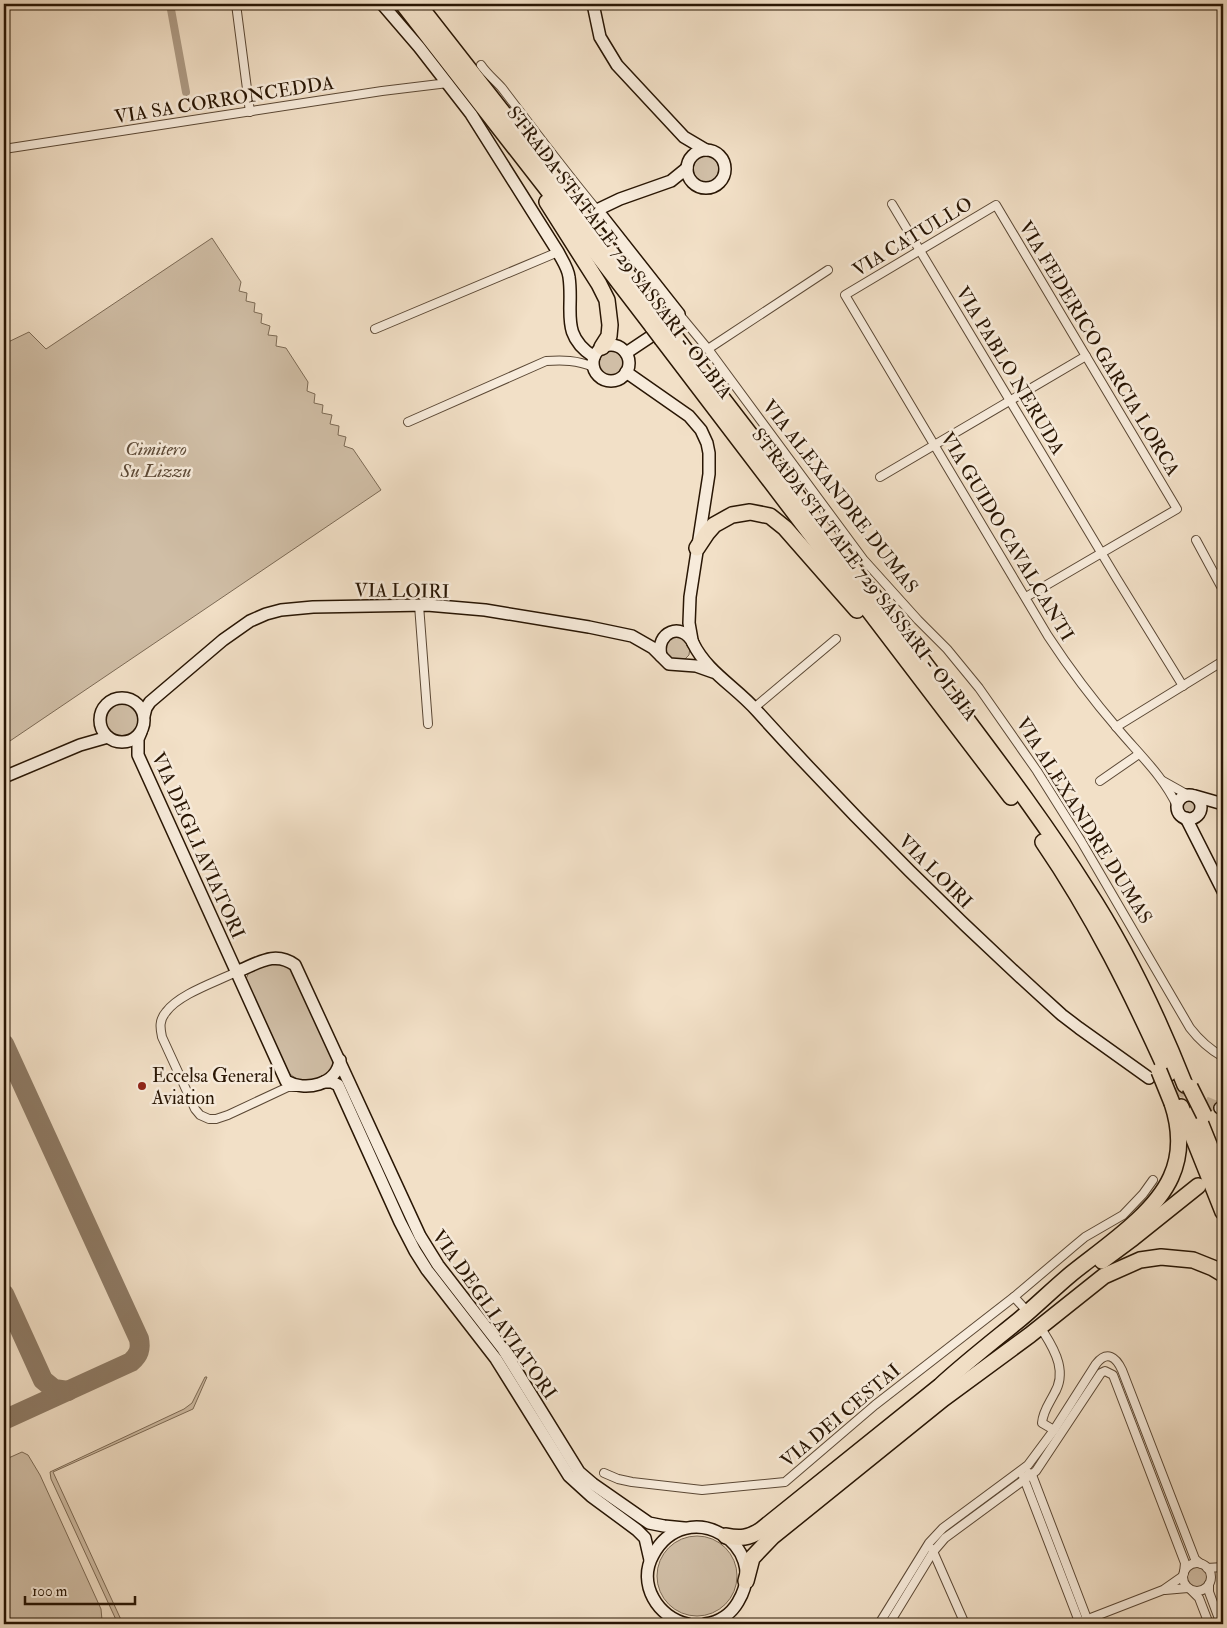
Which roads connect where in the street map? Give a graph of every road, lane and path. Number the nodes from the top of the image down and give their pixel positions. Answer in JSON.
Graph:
{"nodes":[{"id":1,"x":236,"y":4,"type":"edge"},
{"id":2,"x":382,"y":4,"type":"edge"},
{"id":3,"x":403,"y":4,"type":"edge"},
{"id":4,"x":418,"y":4,"type":"edge"},
{"id":5,"x":425,"y":4,"type":"edge"},
{"id":6,"x":593,"y":4,"type":"edge"},
{"id":7,"x":439,"y":31,"type":"junction"},
{"id":8,"x":481,"y":65,"type":"dead end"},
{"id":9,"x":448,"y":83,"type":"junction"},
{"id":10,"x":250,"y":112,"type":"junction"},
{"id":11,"x":507,"y":137,"type":"junction"},
{"id":12,"x":684,"y":137,"type":"junction"},
{"id":13,"x":4,"y":148,"type":"edge"},
{"id":14,"x":706,"y":150,"type":"junction"},
{"id":15,"x":689,"y":163,"type":"junction"},
{"id":16,"x":672,"y":182,"type":"junction"},
{"id":17,"x":694,"y":182,"type":"junction"},
{"id":18,"x":892,"y":204,"type":"dead end"},
{"id":19,"x":996,"y":205,"type":"joint"},
{"id":20,"x":597,"y":210,"type":"junction"},
{"id":21,"x":919,"y":250,"type":"junction"},
{"id":22,"x":558,"y":252,"type":"junction"},
{"id":23,"x":828,"y":270,"type":"dead end"},
{"id":24,"x":845,"y":295,"type":"joint"},
{"id":25,"x":664,"y":326,"type":"junction"},
{"id":26,"x":375,"y":329,"type":"dead end"},
{"id":27,"x":708,"y":349,"type":"junction"},
{"id":28,"x":626,"y":353,"type":"junction"},
{"id":29,"x":1086,"y":356,"type":"junction"},
{"id":30,"x":597,"y":357,"type":"junction"},
{"id":31,"x":626,"y":372,"type":"junction"},
{"id":32,"x":1011,"y":401,"type":"junction"},
{"id":33,"x":408,"y":422,"type":"dead end"},
{"id":34,"x":935,"y":446,"type":"junction"},
{"id":35,"x":880,"y":477,"type":"dead end"},
{"id":36,"x":1196,"y":540,"type":"dead end"},
{"id":37,"x":697,"y":548,"type":"junction"},
{"id":38,"x":1101,"y":552,"type":"junction"},
{"id":39,"x":1223,"y":590,"type":"edge"},
{"id":40,"x":690,"y":597,"type":"junction"},
{"id":41,"x":1026,"y":597,"type":"junction"},
{"id":42,"x":419,"y":605,"type":"junction"},
{"id":43,"x":668,"y":634,"type":"junction"},
{"id":44,"x":632,"y":636,"type":"junction"},
{"id":45,"x":836,"y":639,"type":"dead end"},
{"id":46,"x":692,"y":641,"type":"junction"},
{"id":47,"x":661,"y":656,"type":"junction"},
{"id":48,"x":1223,"y":661,"type":"edge"},
{"id":49,"x":681,"y":665,"type":"junction"},
{"id":50,"x":714,"y":672,"type":"junction"},
{"id":51,"x":1183,"y":686,"type":"junction"},
{"id":52,"x":161,"y":692,"type":"junction"},
{"id":53,"x":933,"y":696,"type":"junction"},
{"id":54,"x":132,"y":700,"type":"junction"},
{"id":55,"x":754,"y":708,"type":"junction"},
{"id":56,"x":144,"y":716,"type":"junction"},
{"id":57,"x":428,"y":724,"type":"dead end"},
{"id":58,"x":100,"y":725,"type":"junction"},
{"id":59,"x":1116,"y":727,"type":"junction"},
{"id":60,"x":141,"y":732,"type":"junction"},
{"id":61,"x":108,"y":737,"type":"junction"},
{"id":62,"x":124,"y":742,"type":"junction"},
{"id":63,"x":80,"y":745,"type":"junction"},
{"id":64,"x":1139,"y":754,"type":"junction"},
{"id":65,"x":138,"y":755,"type":"junction"},
{"id":66,"x":4,"y":776,"type":"edge"},
{"id":67,"x":1161,"y":780,"type":"junction"},
{"id":68,"x":1100,"y":782,"type":"dead end"},
{"id":69,"x":1192,"y":795,"type":"junction"},
{"id":70,"x":1223,"y":804,"type":"edge"},
{"id":71,"x":1177,"y":806,"type":"junction"},
{"id":72,"x":1223,"y":811,"type":"edge"},
{"id":73,"x":1199,"y":814,"type":"junction"},
{"id":74,"x":1186,"y":818,"type":"junction"},
{"id":75,"x":1198,"y":845,"type":"junction"},
{"id":76,"x":1223,"y":891,"type":"edge"},
{"id":77,"x":236,"y":972,"type":"junction"},
{"id":78,"x":1223,"y":1057,"type":"edge"},
{"id":79,"x":340,"y":1060,"type":"junction"},
{"id":80,"x":1159,"y":1074,"type":"junction"},
{"id":81,"x":324,"y":1082,"type":"junction"},
{"id":82,"x":302,"y":1087,"type":"junction"},
{"id":83,"x":1176,"y":1103,"type":"junction"},
{"id":84,"x":1200,"y":1113,"type":"junction"},
{"id":85,"x":1223,"y":1161,"type":"edge"},
{"id":86,"x":1223,"y":1179,"type":"edge"},
{"id":87,"x":1153,"y":1180,"type":"dead end"},
{"id":88,"x":1198,"y":1186,"type":"dead end"},
{"id":89,"x":1223,"y":1212,"type":"edge"},
{"id":90,"x":1223,"y":1274,"type":"edge"},
{"id":91,"x":1014,"y":1297,"type":"junction"},
{"id":92,"x":1024,"y":1309,"type":"dead end"},
{"id":93,"x":1044,"y":1333,"type":"dead end"},
{"id":94,"x":941,"y":1392,"type":"junction"},
{"id":95,"x":1054,"y":1430,"type":"junction"},
{"id":96,"x":1160,"y":1466,"type":"junction"},
{"id":97,"x":1023,"y":1469,"type":"junction"},
{"id":98,"x":1150,"y":1470,"type":"junction"},
{"id":99,"x":604,"y":1473,"type":"dead end"},
{"id":100,"x":1032,"y":1475,"type":"junction"},
{"id":101,"x":1023,"y":1480,"type":"junction"},
{"id":102,"x":684,"y":1528,"type":"junction"},
{"id":103,"x":726,"y":1536,"type":"junction"},
{"id":104,"x":929,"y":1543,"type":"junction"},
{"id":105,"x":933,"y":1552,"type":"junction"},
{"id":106,"x":650,"y":1560,"type":"junction"},
{"id":107,"x":1204,"y":1566,"type":"junction"},
{"id":108,"x":1222,"y":1568,"type":"edge"},
{"id":109,"x":1183,"y":1574,"type":"junction"},
{"id":110,"x":746,"y":1581,"type":"junction"},
{"id":111,"x":1210,"y":1581,"type":"junction"},
{"id":112,"x":1189,"y":1589,"type":"junction"},
{"id":113,"x":1163,"y":1590,"type":"junction"},
{"id":114,"x":664,"y":1613,"type":"junction"},
{"id":115,"x":1082,"y":1623,"type":"edge"},
{"id":116,"x":669,"y":1624,"type":"edge"},
{"id":117,"x":688,"y":1624,"type":"edge"},
{"id":118,"x":709,"y":1624,"type":"edge"},
{"id":119,"x":879,"y":1624,"type":"edge"},
{"id":120,"x":889,"y":1624,"type":"edge"},
{"id":121,"x":965,"y":1624,"type":"edge"},
{"id":122,"x":1210,"y":1624,"type":"edge"},
{"id":123,"x":1222,"y":1624,"type":"edge"}],
"edges":[{"from":1,"to":10,"type":"street"},
{"from":2,"to":9,"type":"street"},
{"from":3,"to":11,"type":"highway","name":"STRADA STATALE 729 SASSARI - OLBIA"},
{"from":4,"to":7,"type":"highway","name":"STRADA STATALE 729 SASSARI - OLBIA"},
{"from":5,"to":7,"type":"highway"},
{"from":6,"to":12,"type":"street"},
{"from":7,"to":25,"type":"highway","name":"STRADA STATALE 729 SASSARI - OLBIA"},
{"from":8,"to":20,"type":"street","name":"VIA ALEXANDRE DUMAS"},
{"from":9,"to":10,"type":"street","name":"VIA SA CORRONCEDDA"},
{"from":9,"to":22,"type":"street"},
{"from":10,"to":13,"type":"street","name":"VIA SA CORRONCEDDA"},
{"from":11,"to":25,"type":"highway","name":"STRADA STATALE 729 SASSARI - OLBIA"},
{"from":11,"to":30,"type":"highway"},
{"from":12,"to":14,"type":"street"},
{"from":12,"to":15,"type":"street"},
{"from":14,"to":15,"type":"street"},
{"from":14,"to":17,"type":"street"},
{"from":15,"to":16,"type":"street"},
{"from":15,"to":17,"type":"street"},
{"from":16,"to":17,"type":"street"},
{"from":16,"to":20,"type":"street"},
{"from":18,"to":21,"type":"street","name":"VIA PABLO NERUDA"},
{"from":19,"to":21,"type":"street","name":"VIA CATULLO"},
{"from":19,"to":29,"type":"street","name":"VIA FEDERICO GARCIA LORCA"},
{"from":20,"to":25,"type":"street","name":"VIA ALEXANDRE DUMAS"},
{"from":21,"to":24,"type":"street","name":"VIA CATULLO"},
{"from":21,"to":32,"type":"street","name":"VIA PABLO NERUDA"},
{"from":22,"to":26,"type":"street"},
{"from":22,"to":30,"type":"street"},
{"from":23,"to":27,"type":"street"},
{"from":24,"to":34,"type":"street","name":"VIA GUIDO CAVALCANTI"},
{"from":25,"to":27,"type":"street","name":"VIA ALEXANDRE DUMAS"},
{"from":25,"to":28,"type":"street"},
{"from":25,"to":53,"type":"highway","name":"STRADA STATALE 729 SASSARI - OLBIA"},
{"from":25,"to":84,"type":"highway","name":"STRADA STATALE 729 SASSARI - OLBIA","bridge":true},
{"from":27,"to":78,"type":"street","name":"VIA ALEXANDRE DUMAS"},
{"from":28,"to":30,"type":"street"},
{"from":28,"to":31,"type":"street"},
{"from":29,"to":32,"type":"street"},
{"from":29,"to":38,"type":"street","name":"VIA FEDERICO GARCIA LORCA"},
{"from":30,"to":31,"type":"street"},
{"from":30,"to":33,"type":"street"},
{"from":31,"to":37,"type":"street"},
{"from":32,"to":34,"type":"street"},
{"from":32,"to":38,"type":"street","name":"VIA PABLO NERUDA"},
{"from":34,"to":35,"type":"street"},
{"from":34,"to":41,"type":"street","name":"VIA GUIDO CAVALCANTI"},
{"from":36,"to":39,"type":"street"},
{"from":37,"to":40,"type":"street"},
{"from":37,"to":53,"type":"highway"},
{"from":38,"to":41,"type":"street"},
{"from":38,"to":51,"type":"street","name":"VIA PABLO NERUDA"},
{"from":40,"to":43,"type":"street"},
{"from":40,"to":46,"type":"street"},
{"from":41,"to":59,"type":"street","name":"VIA GUIDO CAVALCANTI"},
{"from":42,"to":44,"type":"street","name":"VIA LOIRI"},
{"from":42,"to":52,"type":"street","name":"VIA LOIRI"},
{"from":42,"to":57,"type":"street"},
{"from":43,"to":44,"type":"street"},
{"from":43,"to":46,"type":"street"},
{"from":43,"to":47,"type":"street"},
{"from":44,"to":47,"type":"street","name":"VIA LOIRI"},
{"from":45,"to":55,"type":"street"},
{"from":46,"to":49,"type":"street"},
{"from":46,"to":50,"type":"street","name":"VIA LOIRI"},
{"from":47,"to":49,"type":"street"},
{"from":48,"to":51,"type":"street"},
{"from":49,"to":50,"type":"street","name":"VIA LOIRI"},
{"from":50,"to":55,"type":"street","name":"VIA LOIRI"},
{"from":51,"to":59,"type":"street"},
{"from":52,"to":54,"type":"street","name":"VIA LOIRI"},
{"from":52,"to":56,"type":"street","name":"VIA LOIRI"},
{"from":53,"to":80,"type":"highway","name":"STRADA STATALE 729 SASSARI - OLBIA"},
{"from":54,"to":56,"type":"street"},
{"from":54,"to":58,"type":"street"},
{"from":55,"to":80,"type":"street","name":"VIA LOIRI"},
{"from":56,"to":60,"type":"street"},
{"from":58,"to":61,"type":"street"},
{"from":58,"to":63,"type":"street"},
{"from":59,"to":64,"type":"street","name":"VIA GUIDO CAVALCANTI"},
{"from":60,"to":62,"type":"street"},
{"from":60,"to":65,"type":"street","name":"VIA DEGLI AVIATORI"},
{"from":61,"to":62,"type":"street"},
{"from":61,"to":63,"type":"street"},
{"from":62,"to":65,"type":"street"},
{"from":63,"to":66,"type":"street"},
{"from":64,"to":67,"type":"street","name":"VIA GUIDO CAVALCANTI"},
{"from":64,"to":68,"type":"street"},
{"from":65,"to":77,"type":"street","name":"VIA DEGLI AVIATORI"},
{"from":67,"to":69,"type":"street","name":"VIA GUIDO CAVALCANTI"},
{"from":67,"to":71,"type":"street","name":"VIA GUIDO CAVALCANTI"},
{"from":69,"to":70,"type":"street"},
{"from":69,"to":71,"type":"street"},
{"from":69,"to":73,"type":"street"},
{"from":71,"to":74,"type":"street"},
{"from":72,"to":73,"type":"street"},
{"from":73,"to":74,"type":"street"},
{"from":73,"to":75,"type":"street"},
{"from":74,"to":75,"type":"street"},
{"from":75,"to":76,"type":"street"},
{"from":77,"to":79,"type":"street","name":"VIA DEGLI AVIATORI"},
{"from":77,"to":82,"type":"street","name":"VIA DEGLI AVIATORI"},
{"from":77,"to":82,"type":"street"},
{"from":79,"to":81,"type":"street"},
{"from":79,"to":102,"type":"street","name":"VIA DEGLI AVIATORI"},
{"from":80,"to":83,"type":"highway","name":"STRADA STATALE 729 SASSARI - OLBIA"},
{"from":81,"to":82,"type":"street"},
{"from":81,"to":106,"type":"street","name":"VIA DEGLI AVIATORI"},
{"from":83,"to":89,"type":"highway","name":"STRADA STATALE 729 SASSARI - OLBIA"},
{"from":83,"to":94,"type":"highway"},
{"from":84,"to":85,"type":"highway"},
{"from":84,"to":86,"type":"highway"},
{"from":87,"to":91,"type":"street","name":"VIA DEI CESTAI"},
{"from":88,"to":94,"type":"highway"},
{"from":90,"to":94,"type":"highway"},
{"from":91,"to":92,"type":"street"},
{"from":91,"to":99,"type":"street","name":"VIA DEI CESTAI"},
{"from":93,"to":95,"type":"street"},
{"from":94,"to":103,"type":"highway"},
{"from":94,"to":110,"type":"highway"},
{"from":95,"to":96,"type":"street"},
{"from":95,"to":97,"type":"street"},
{"from":96,"to":98,"type":"street"},
{"from":96,"to":107,"type":"street"},
{"from":97,"to":100,"type":"street"},
{"from":97,"to":101,"type":"street"},
{"from":97,"to":104,"type":"street"},
{"from":98,"to":100,"type":"street"},
{"from":98,"to":109,"type":"street"},
{"from":100,"to":101,"type":"street"},
{"from":100,"to":115,"type":"street"},
{"from":101,"to":105,"type":"street"},
{"from":101,"to":115,"type":"street"},
{"from":102,"to":103,"type":"street","name":"VIA DEGLI AVIATORI"},
{"from":102,"to":106,"type":"street"},
{"from":103,"to":110,"type":"street"},
{"from":104,"to":105,"type":"street"},
{"from":104,"to":119,"type":"street"},
{"from":105,"to":120,"type":"street"},
{"from":105,"to":121,"type":"street"},
{"from":106,"to":114,"type":"street"},
{"from":107,"to":108,"type":"street"},
{"from":107,"to":109,"type":"street"},
{"from":107,"to":111,"type":"street"},
{"from":108,"to":111,"type":"street"},
{"from":109,"to":112,"type":"street"},
{"from":109,"to":113,"type":"street"},
{"from":110,"to":118,"type":"street"},
{"from":111,"to":112,"type":"street"},
{"from":111,"to":123,"type":"street"},
{"from":112,"to":113,"type":"street"},
{"from":112,"to":122,"type":"street"},
{"from":113,"to":115,"type":"street"},
{"from":114,"to":116,"type":"street"},
{"from":114,"to":117,"type":"street"}]}
